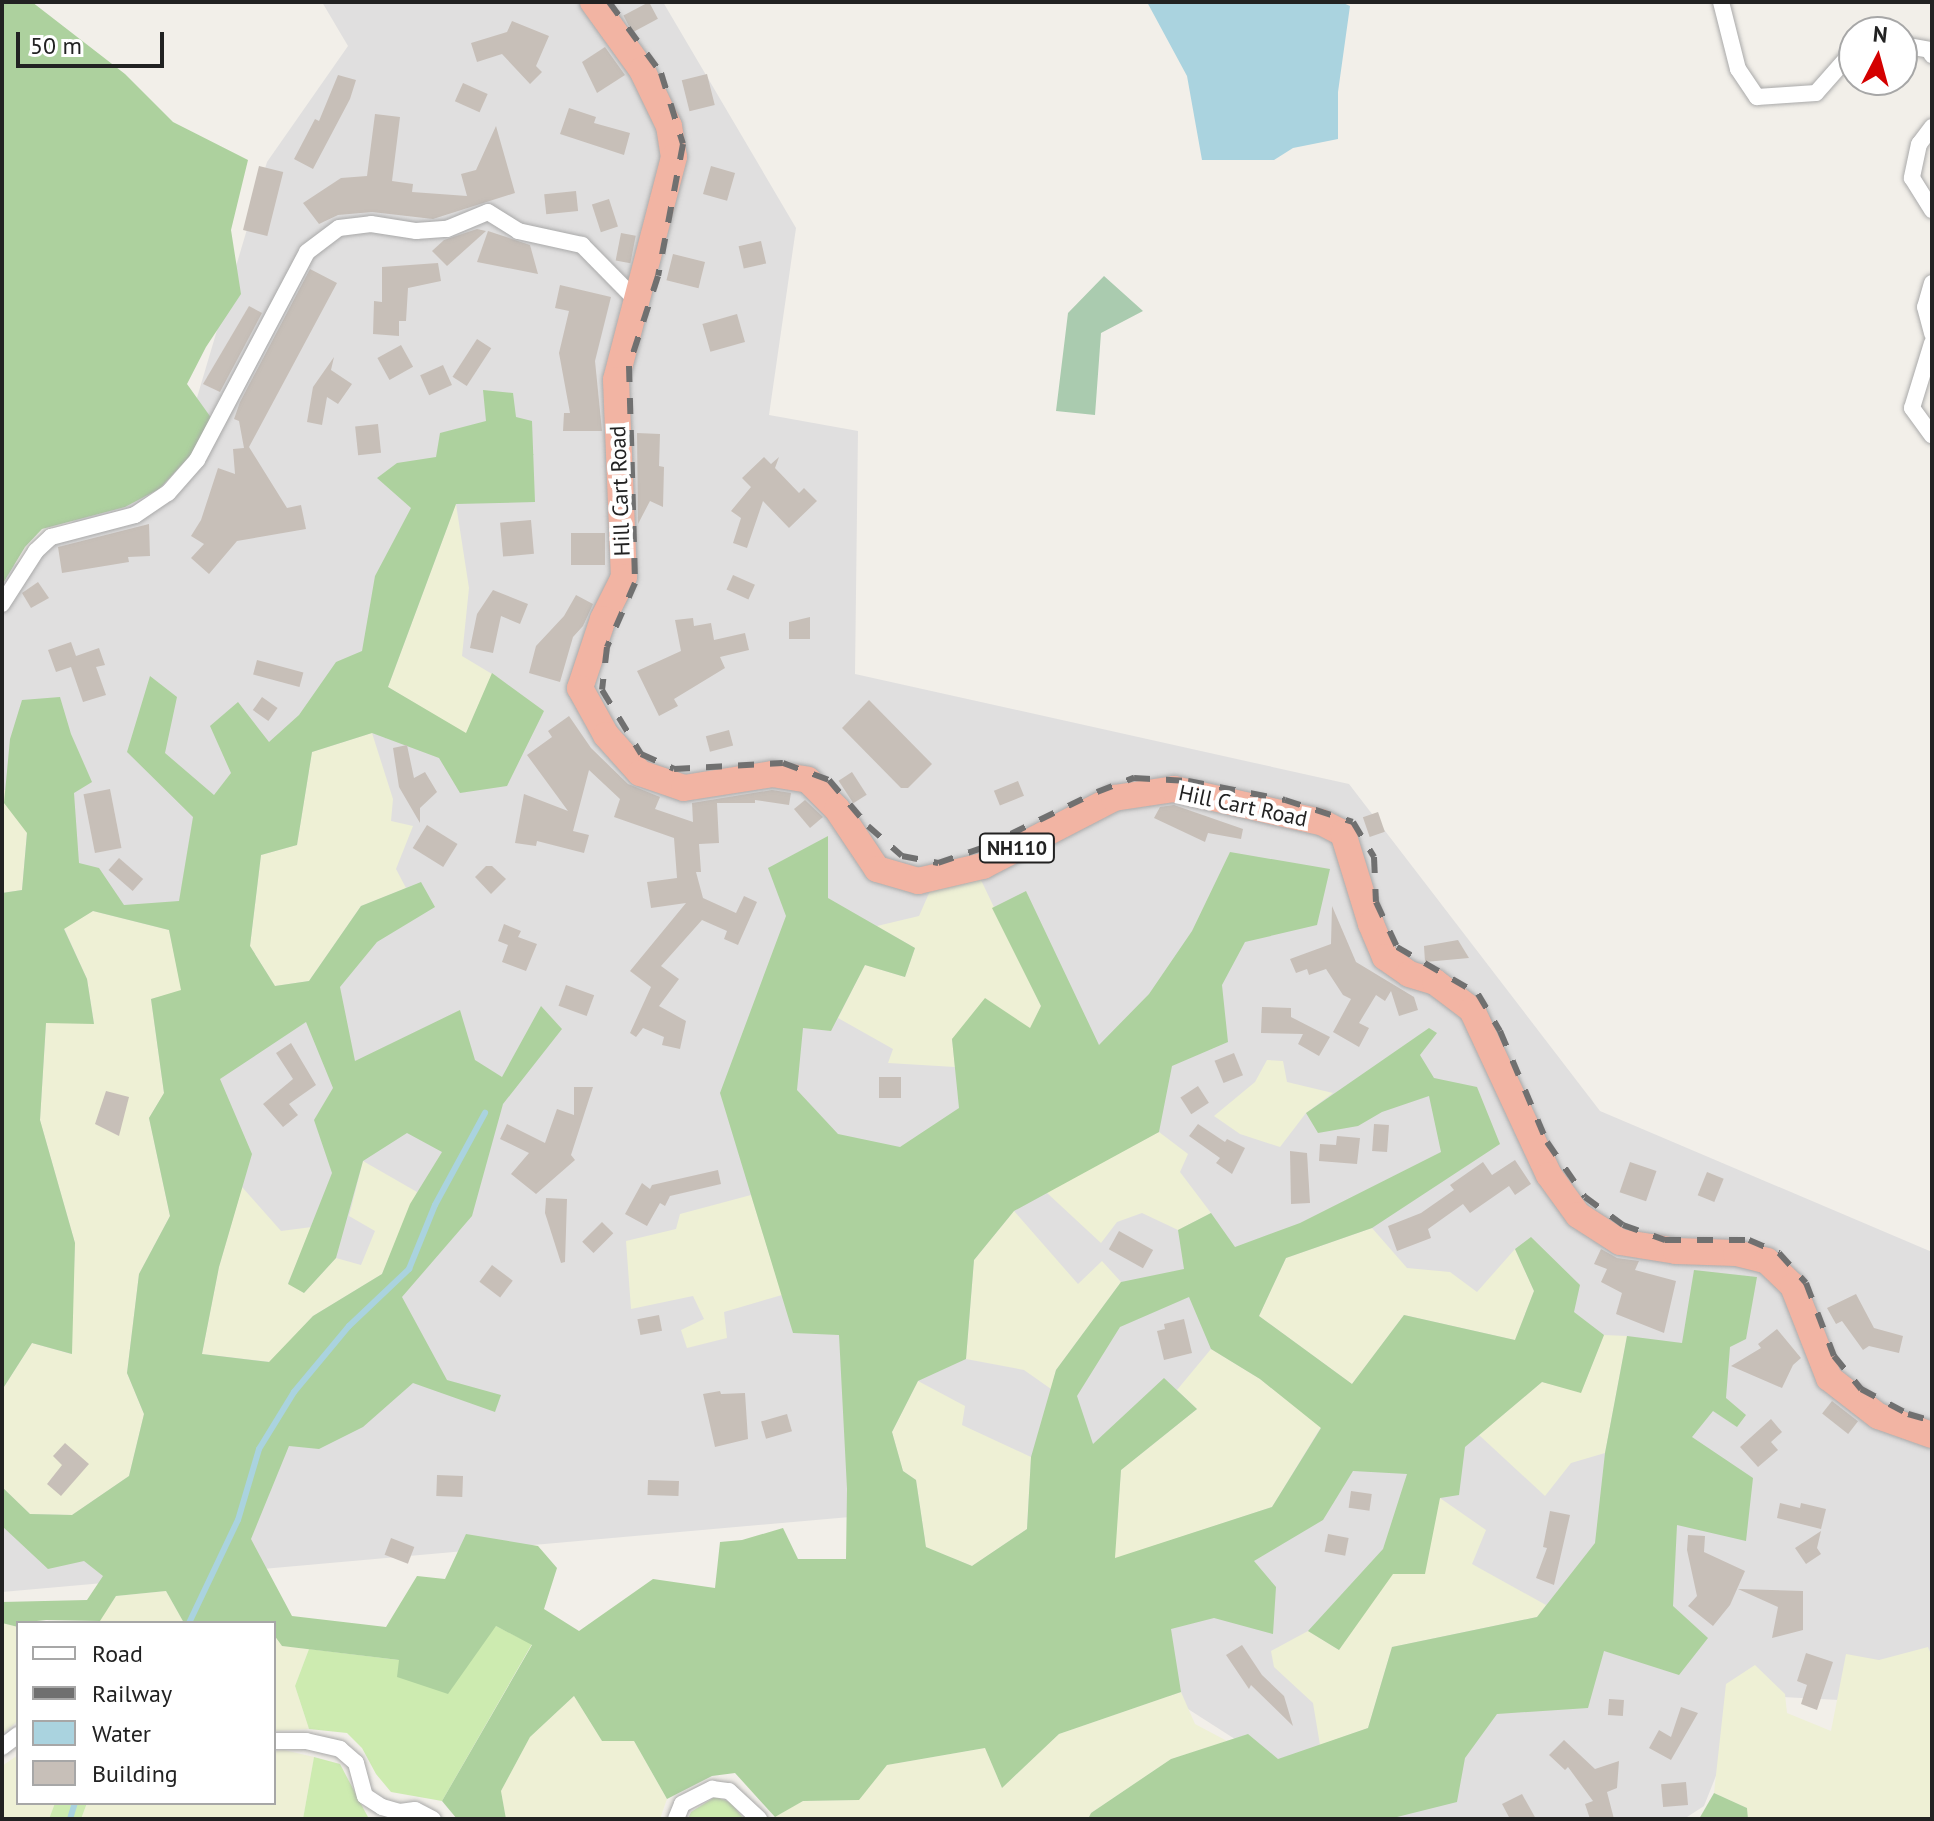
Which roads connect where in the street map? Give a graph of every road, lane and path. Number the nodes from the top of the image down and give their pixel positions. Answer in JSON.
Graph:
{"nodes":[{"id":1,"x":593,"y":2,"type":"edge"},
{"id":2,"x":1721,"y":2,"type":"edge"},
{"id":3,"x":1838,"y":68,"type":"edge"},
{"id":4,"x":1932,"y":127,"type":"edge"},
{"id":5,"x":1932,"y":210,"type":"edge"},
{"id":6,"x":1932,"y":283,"type":"edge"},
{"id":7,"x":637,"y":301,"type":"junction"},
{"id":8,"x":1932,"y":334,"type":"edge"},
{"id":9,"x":1932,"y":343,"type":"edge"},
{"id":10,"x":1932,"y":436,"type":"edge"},
{"id":11,"x":2,"y":604,"type":"edge"},
{"id":12,"x":1932,"y":1435,"type":"edge"},
{"id":13,"x":276,"y":1741,"type":"edge"},
{"id":14,"x":433,"y":1819,"type":"edge"},
{"id":15,"x":676,"y":1819,"type":"edge"},
{"id":16,"x":759,"y":1819,"type":"edge"}],
"edges":[{"from":1,"to":7,"type":"highway","name":"Hill Cart Road","number":"NH110"},
{"from":2,"to":3,"type":"street"},
{"from":4,"to":5,"type":"street"},
{"from":6,"to":8,"type":"street"},
{"from":7,"to":11,"type":"street"},
{"from":7,"to":12,"type":"highway","name":"Hill Cart Road","number":"NH110"},
{"from":9,"to":10,"type":"street"},
{"from":13,"to":14,"type":"street"},
{"from":15,"to":16,"type":"street"}]}
